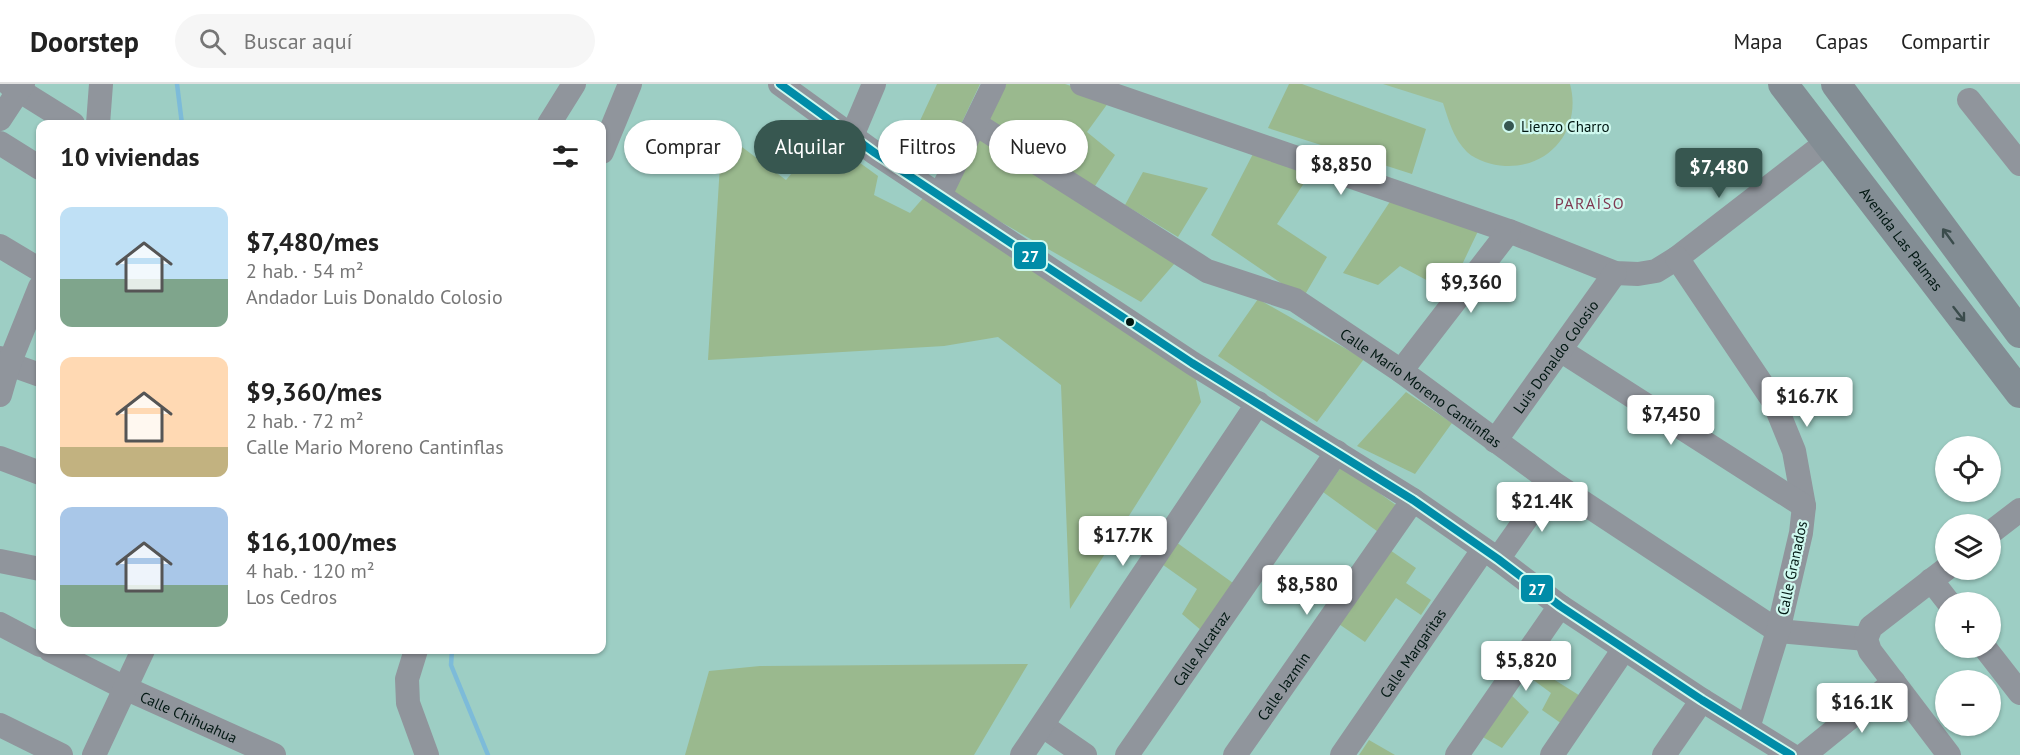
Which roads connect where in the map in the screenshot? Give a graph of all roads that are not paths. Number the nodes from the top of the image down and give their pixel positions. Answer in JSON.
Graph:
{"nodes":[{"id":1,"x":101,"y":84,"type":"edge"},
{"id":2,"x":574,"y":84,"type":"edge"},
{"id":3,"x":630,"y":84,"type":"edge"},
{"id":4,"x":780,"y":84,"type":"edge"},
{"id":5,"x":874,"y":84,"type":"edge"},
{"id":6,"x":994,"y":84,"type":"edge"},
{"id":7,"x":1082,"y":84,"type":"edge"},
{"id":8,"x":1783,"y":84,"type":"edge"},
{"id":9,"x":1836,"y":84,"type":"edge"},
{"id":10,"x":17,"y":86,"type":"edge"},
{"id":11,"x":1969,"y":100,"type":"dead end"},
{"id":12,"x":0,"y":119,"type":"edge"},
{"id":13,"x":67,"y":120,"type":"edge"},
{"id":14,"x":98,"y":120,"type":"edge"},
{"id":15,"x":552,"y":120,"type":"edge"},
{"id":16,"x":830,"y":120,"type":"edge"},
{"id":17,"x":859,"y":120,"type":"edge"},
{"id":18,"x":977,"y":122,"type":"edge"},
{"id":19,"x":977,"y":125,"type":"edge"},
{"id":20,"x":606,"y":142,"type":"edge"},
{"id":21,"x":1827,"y":142,"type":"junction"},
{"id":22,"x":0,"y":143,"type":"edge"},
{"id":23,"x":866,"y":146,"type":"edge"},
{"id":24,"x":2020,"y":164,"type":"edge"},
{"id":25,"x":36,"y":166,"type":"edge"},
{"id":26,"x":951,"y":174,"type":"edge"},
{"id":27,"x":940,"y":195,"type":"junction"},
{"id":28,"x":1509,"y":231,"type":"junction"},
{"id":29,"x":0,"y":246,"type":"edge"},
{"id":30,"x":1677,"y":258,"type":"junction"},
{"id":31,"x":36,"y":268,"type":"edge"},
{"id":32,"x":1615,"y":273,"type":"junction"},
{"id":33,"x":36,"y":295,"type":"edge"},
{"id":34,"x":2019,"y":329,"type":"edge"},
{"id":35,"x":1560,"y":350,"type":"junction"},
{"id":36,"x":4,"y":361,"type":"edge"},
{"id":37,"x":1401,"y":371,"type":"junction"},
{"id":38,"x":36,"y":373,"type":"edge"},
{"id":39,"x":2020,"y":393,"type":"edge"},
{"id":40,"x":0,"y":395,"type":"edge"},
{"id":41,"x":1258,"y":403,"type":"junction"},
{"id":42,"x":1495,"y":441,"type":"junction"},
{"id":43,"x":1337,"y":452,"type":"junction"},
{"id":44,"x":0,"y":458,"type":"edge"},
{"id":45,"x":36,"y":471,"type":"edge"},
{"id":46,"x":1552,"y":482,"type":"junction"},
{"id":47,"x":1413,"y":500,"type":"junction"},
{"id":48,"x":1804,"y":506,"type":"junction"},
{"id":49,"x":2020,"y":510,"type":"edge"},
{"id":50,"x":2001,"y":525,"type":"edge"},
{"id":51,"x":1491,"y":555,"type":"junction"},
{"id":52,"x":0,"y":561,"type":"edge"},
{"id":53,"x":36,"y":568,"type":"edge"},
{"id":54,"x":1935,"y":576,"type":"edge"},
{"id":55,"x":1560,"y":606,"type":"junction"},
{"id":56,"x":0,"y":624,"type":"edge"},
{"id":57,"x":1778,"y":631,"type":"junction"},
{"id":58,"x":1866,"y":639,"type":"junction"},
{"id":59,"x":36,"y":643,"type":"edge"},
{"id":60,"x":1624,"y":649,"type":"junction"},
{"id":61,"x":58,"y":654,"type":"edge"},
{"id":62,"x":141,"y":654,"type":"edge"},
{"id":63,"x":415,"y":654,"type":"edge"},
{"id":64,"x":1993,"y":658,"type":"edge"},
{"id":65,"x":1894,"y":681,"type":"junction"},
{"id":66,"x":125,"y":688,"type":"junction"},
{"id":67,"x":2020,"y":693,"type":"edge"},
{"id":68,"x":1702,"y":700,"type":"junction"},
{"id":69,"x":0,"y":725,"type":"edge"},
{"id":70,"x":1043,"y":726,"type":"junction"},
{"id":71,"x":1748,"y":728,"type":"junction"},
{"id":72,"x":258,"y":752,"type":"edge"},
{"id":73,"x":1781,"y":752,"type":"edge"},
{"id":74,"x":61,"y":755,"type":"edge"},
{"id":75,"x":94,"y":755,"type":"edge"},
{"id":76,"x":427,"y":755,"type":"edge"},
{"id":77,"x":1022,"y":755,"type":"edge"},
{"id":78,"x":1085,"y":755,"type":"edge"},
{"id":79,"x":1127,"y":755,"type":"edge"},
{"id":80,"x":1235,"y":755,"type":"edge"},
{"id":81,"x":1342,"y":755,"type":"edge"},
{"id":82,"x":1457,"y":755,"type":"edge"},
{"id":83,"x":1552,"y":755,"type":"edge"},
{"id":84,"x":1664,"y":755,"type":"edge"},
{"id":85,"x":1804,"y":755,"type":"edge"},
{"id":86,"x":1949,"y":755,"type":"edge"}],
"edges":[{"from":1,"to":14,"type":"street"},
{"from":2,"to":15,"type":"street"},
{"from":3,"to":20,"type":"street"},
{"from":4,"to":16,"type":"street"},
{"from":5,"to":17,"type":"street"},
{"from":6,"to":18,"type":"street"},
{"from":7,"to":28,"type":"street"},
{"from":8,"to":21,"type":"main road","name":"Avenida Las Palmas"},
{"from":34,"to":9,"type":"main road","one_way":true},
{"from":10,"to":12,"type":"street"},
{"from":10,"to":13,"type":"street"},
{"from":11,"to":24,"type":"street"},
{"from":19,"to":37,"type":"street","name":"Calle Mario Moreno Cantinflas"},
{"from":21,"to":30,"type":"street"},
{"from":21,"to":39,"type":"main road","name":"Avenida Las Palmas","one_way":true},
{"from":22,"to":25,"type":"street"},
{"from":23,"to":27,"type":"street"},
{"from":26,"to":27,"type":"street"},
{"from":27,"to":41,"type":"street"},
{"from":28,"to":32,"type":"street"},
{"from":28,"to":37,"type":"street"},
{"from":29,"to":31,"type":"street"},
{"from":30,"to":32,"type":"street"},
{"from":30,"to":48,"type":"street","name":"Calle Granados"},
{"from":32,"to":35,"type":"street","name":"Luis Donaldo Colosio"},
{"from":33,"to":36,"type":"street"},
{"from":35,"to":42,"type":"street","name":"Luis Donaldo Colosio"},
{"from":35,"to":48,"type":"street"},
{"from":36,"to":38,"type":"street"},
{"from":36,"to":40,"type":"street"},
{"from":37,"to":42,"type":"street","name":"Calle Mario Moreno Cantinflas"},
{"from":41,"to":43,"type":"street"},
{"from":41,"to":70,"type":"street"},
{"from":42,"to":46,"type":"street","name":"Calle Mario Moreno Cantinflas"},
{"from":43,"to":47,"type":"street"},
{"from":43,"to":79,"type":"street","name":"Calle Alcatraz"},
{"from":44,"to":45,"type":"street"},
{"from":46,"to":51,"type":"street","name":"Calle Margaritas"},
{"from":46,"to":57,"type":"street","name":"Calle Mario Moreno Cantinflas"},
{"from":47,"to":51,"type":"street"},
{"from":47,"to":80,"type":"street","name":"Calle Jazmín"},
{"from":48,"to":57,"type":"street","name":"Calle Granados"},
{"from":49,"to":50,"type":"street"},
{"from":51,"to":55,"type":"street"},
{"from":51,"to":81,"type":"street","name":"Calle Margaritas"},
{"from":52,"to":53,"type":"street"},
{"from":54,"to":58,"type":"street"},
{"from":55,"to":60,"type":"street"},
{"from":55,"to":82,"type":"street"},
{"from":56,"to":59,"type":"street"},
{"from":57,"to":58,"type":"street","name":"Calle Mario Moreno Cantinflas"},
{"from":57,"to":71,"type":"street","name":"Calle Granados"},
{"from":58,"to":65,"type":"street"},
{"from":60,"to":68,"type":"street"},
{"from":60,"to":83,"type":"street"},
{"from":61,"to":66,"type":"street","name":"Calle Chihuahua"},
{"from":62,"to":66,"type":"street"},
{"from":63,"to":76,"type":"street"},
{"from":64,"to":67,"type":"street"},
{"from":65,"to":85,"type":"street"},
{"from":65,"to":86,"type":"street"},
{"from":66,"to":72,"type":"street","name":"Calle Chihuahua"},
{"from":66,"to":75,"type":"street"},
{"from":68,"to":71,"type":"street"},
{"from":68,"to":84,"type":"street"},
{"from":69,"to":74,"type":"street"},
{"from":70,"to":77,"type":"street"},
{"from":70,"to":78,"type":"street"},
{"from":71,"to":73,"type":"street"}]}
